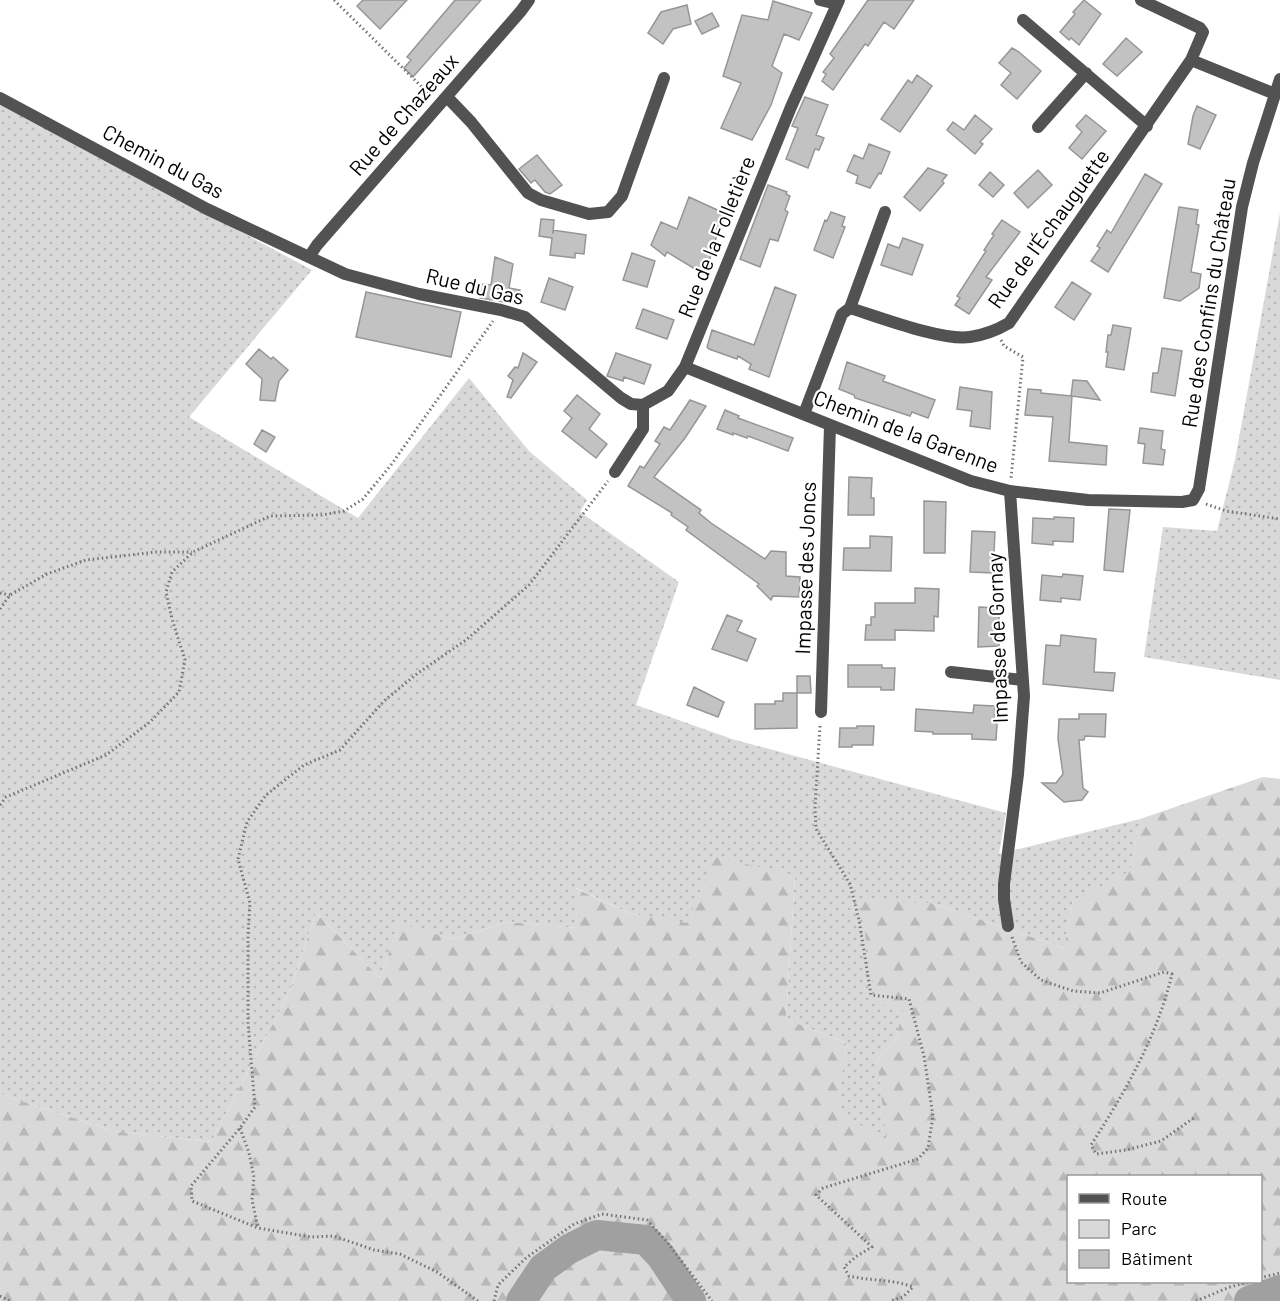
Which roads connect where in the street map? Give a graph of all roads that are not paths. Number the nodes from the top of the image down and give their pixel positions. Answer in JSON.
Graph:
{"nodes":[{"id":1,"x":529,"y":0,"type":"edge"},
{"id":2,"x":820,"y":0,"type":"edge"},
{"id":3,"x":1141,"y":0,"type":"edge"},
{"id":4,"x":838,"y":2,"type":"edge"},
{"id":5,"x":1023,"y":20,"type":"dead end"},
{"id":6,"x":1191,"y":60,"type":"junction"},
{"id":7,"x":1086,"y":73,"type":"junction"},
{"id":8,"x":664,"y":78,"type":"dead end"},
{"id":9,"x":1280,"y":80,"type":"edge"},
{"id":10,"x":1275,"y":94,"type":"junction"},
{"id":11,"x":447,"y":97,"type":"junction"},
{"id":12,"x":0,"y":98,"type":"edge"},
{"id":13,"x":1147,"y":126,"type":"junction"},
{"id":14,"x":1038,"y":127,"type":"dead end"},
{"id":15,"x":885,"y":212,"type":"dead end"},
{"id":16,"x":309,"y":257,"type":"junction"},
{"id":17,"x":850,"y":308,"type":"junction"},
{"id":18,"x":685,"y":367,"type":"junction"},
{"id":19,"x":643,"y":405,"type":"junction"},
{"id":20,"x":804,"y":414,"type":"junction"},
{"id":21,"x":830,"y":426,"type":"junction"},
{"id":22,"x":615,"y":472,"type":"road end"},
{"id":23,"x":1010,"y":491,"type":"junction"},
{"id":24,"x":1193,"y":500,"type":"joint"},
{"id":25,"x":951,"y":672,"type":"dead end"},
{"id":26,"x":1023,"y":680,"type":"junction"},
{"id":27,"x":821,"y":712,"type":"road end"},
{"id":28,"x":1008,"y":926,"type":"road end"}],
"edges":[{"from":1,"to":11,"type":"street","name":"Rue de Chazeaux"},
{"from":2,"to":4,"type":"street"},
{"from":3,"to":6,"type":"street","name":"Rue de l'Échauguette"},
{"from":4,"to":18,"type":"street","name":"Rue de la Folletière"},
{"from":5,"to":7,"type":"street"},
{"from":6,"to":10,"type":"street"},
{"from":6,"to":13,"type":"street","name":"Rue de l'Échauguette"},
{"from":7,"to":13,"type":"street"},
{"from":7,"to":14,"type":"street"},
{"from":8,"to":11,"type":"street"},
{"from":9,"to":10,"type":"street","name":"Rue des Confins du Château"},
{"from":10,"to":24,"type":"street","name":"Rue des Confins du Château"},
{"from":11,"to":16,"type":"street","name":"Rue de Chazeaux"},
{"from":12,"to":16,"type":"street","name":"Chemin du Gas"},
{"from":13,"to":17,"type":"street","name":"Rue de l'Échauguette"},
{"from":15,"to":17,"type":"street"},
{"from":16,"to":19,"type":"street","name":"Rue du Gas"},
{"from":17,"to":20,"type":"street"},
{"from":18,"to":19,"type":"street","name":"Rue de la Folletière"},
{"from":18,"to":20,"type":"street","name":"Chemin de la Garenne"},
{"from":19,"to":22,"type":"street"},
{"from":20,"to":21,"type":"street","name":"Chemin de la Garenne"},
{"from":21,"to":23,"type":"street","name":"Chemin de la Garenne"},
{"from":21,"to":27,"type":"street","name":"Impasse des Joncs"},
{"from":23,"to":24,"type":"street","name":"Chemin de la Garenne"},
{"from":23,"to":26,"type":"street","name":"Impasse de Gornay"},
{"from":25,"to":26,"type":"street"},
{"from":26,"to":28,"type":"street","name":"Impasse de Gornay"}]}
